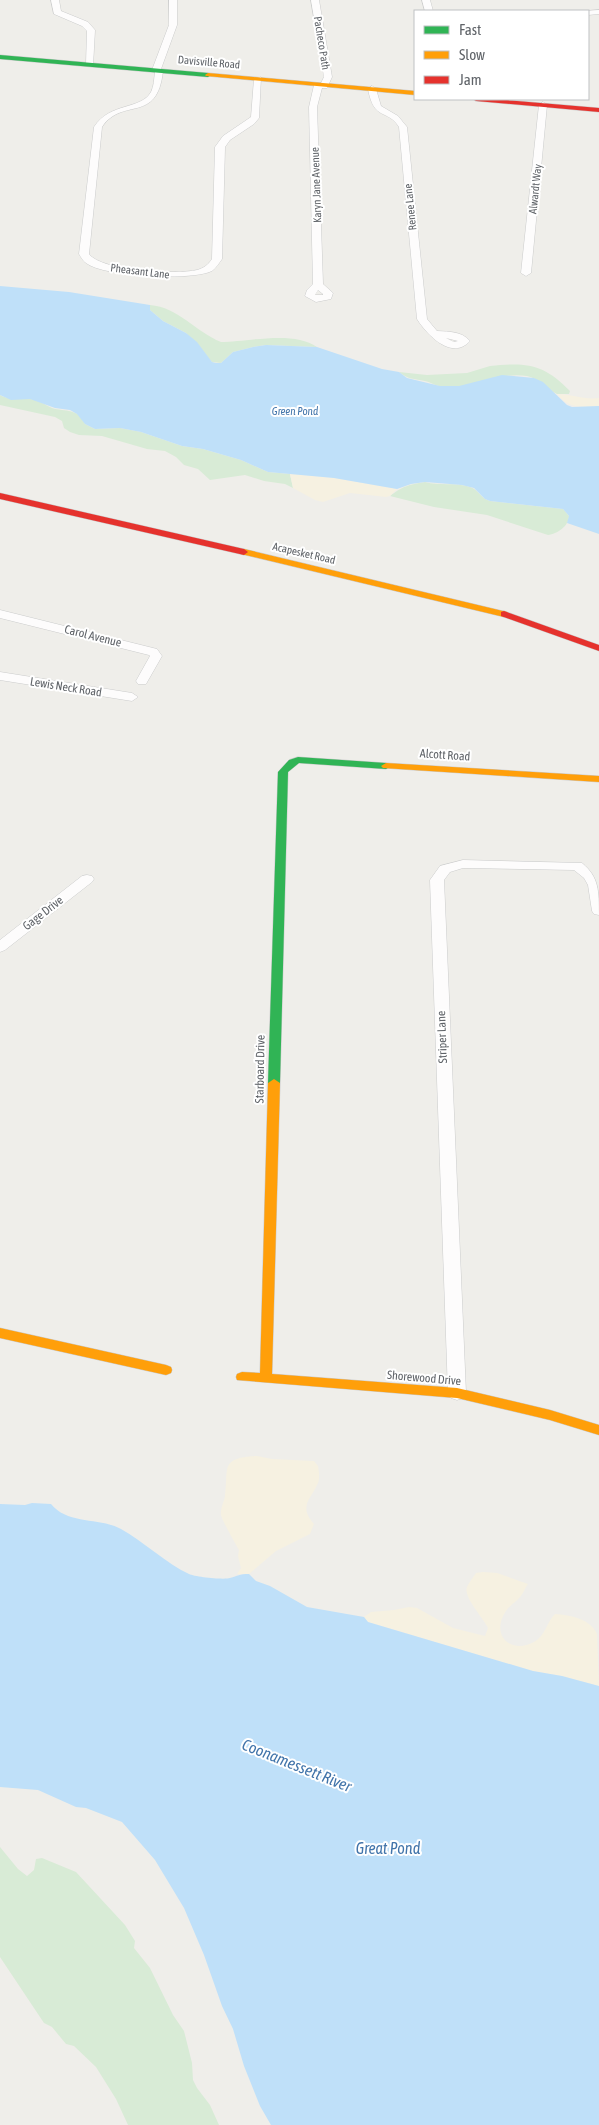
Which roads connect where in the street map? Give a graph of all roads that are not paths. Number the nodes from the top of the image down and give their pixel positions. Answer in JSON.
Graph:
{"nodes":[{"id":1,"x":55,"y":0,"type":"edge"},
{"id":2,"x":173,"y":0,"type":"edge"},
{"id":3,"x":314,"y":0,"type":"edge"},
{"id":4,"x":0,"y":57,"type":"edge"},
{"id":5,"x":90,"y":64,"type":"junction"},
{"id":6,"x":157,"y":70,"type":"junction"},
{"id":7,"x":258,"y":79,"type":"junction"},
{"id":8,"x":321,"y":85,"type":"junction"},
{"id":9,"x":372,"y":90,"type":"junction"},
{"id":10,"x":414,"y":93,"type":"edge"},
{"id":11,"x":500,"y":100,"type":"edge"},
{"id":12,"x":525,"y":101,"type":"edge"},
{"id":13,"x":544,"y":104,"type":"junction"},
{"id":14,"x":599,"y":110,"type":"edge"},
{"id":15,"x":526,"y":273,"type":"dead end"},
{"id":16,"x":318,"y":284,"type":"dead end"},
{"id":17,"x":436,"y":334,"type":"dead end"},
{"id":18,"x":0,"y":496,"type":"edge"},
{"id":19,"x":0,"y":614,"type":"edge"},
{"id":20,"x":599,"y":648,"type":"edge"},
{"id":21,"x":0,"y":676,"type":"edge"},
{"id":22,"x":142,"y":681,"type":"dead end"},
{"id":23,"x":132,"y":697,"type":"dead end"},
{"id":24,"x":290,"y":764,"type":"joint"},
{"id":25,"x":599,"y":779,"type":"edge"},
{"id":26,"x":87,"y":879,"type":"dead end"},
{"id":27,"x":599,"y":911,"type":"edge"},
{"id":28,"x":0,"y":947,"type":"edge"},
{"id":29,"x":0,"y":1333,"type":"edge"},
{"id":30,"x":166,"y":1370,"type":"dead end"},
{"id":31,"x":242,"y":1378,"type":"dead end"},
{"id":32,"x":266,"y":1378,"type":"junction"},
{"id":33,"x":457,"y":1394,"type":"junction"},
{"id":34,"x":599,"y":1430,"type":"edge"}],
"edges":[{"from":1,"to":5,"type":"street"},
{"from":2,"to":6,"type":"street"},
{"from":3,"to":8,"type":"street","name":"Pacheco Path"},
{"from":4,"to":5,"type":"main road","name":"Davisville Road"},
{"from":5,"to":6,"type":"main road","name":"Davisville Road"},
{"from":6,"to":7,"type":"main road","name":"Davisville Road"},
{"from":6,"to":7,"type":"street","name":"Pheasant Lane"},
{"from":7,"to":8,"type":"main road","name":"Davisville Road"},
{"from":8,"to":9,"type":"main road","name":"Davisville Road"},
{"from":8,"to":16,"type":"street","name":"Karyn Jane Avenue"},
{"from":9,"to":10,"type":"main road","name":"Davisville Road"},
{"from":9,"to":17,"type":"street","name":"Renee Lane"},
{"from":11,"to":12,"type":"main road"},
{"from":12,"to":13,"type":"main road"},
{"from":13,"to":14,"type":"main road"},
{"from":13,"to":15,"type":"street","name":"Alwardt Way"},
{"from":18,"to":20,"type":"main road","name":"Acapesket Road"},
{"from":19,"to":22,"type":"street","name":"Carol Avenue"},
{"from":21,"to":23,"type":"street","name":"Lewis Neck Road"},
{"from":24,"to":25,"type":"main road","name":"Alcott Road"},
{"from":24,"to":32,"type":"main road","name":"Starboard Drive"},
{"from":26,"to":28,"type":"street","name":"Gage Drive"},
{"from":27,"to":33,"type":"street","name":"Striper Lane"},
{"from":29,"to":30,"type":"main road"},
{"from":31,"to":32,"type":"main road","name":"Shorewood Drive"},
{"from":32,"to":33,"type":"main road","name":"Shorewood Drive"},
{"from":33,"to":34,"type":"main road","name":"Shorewood Drive"}]}
